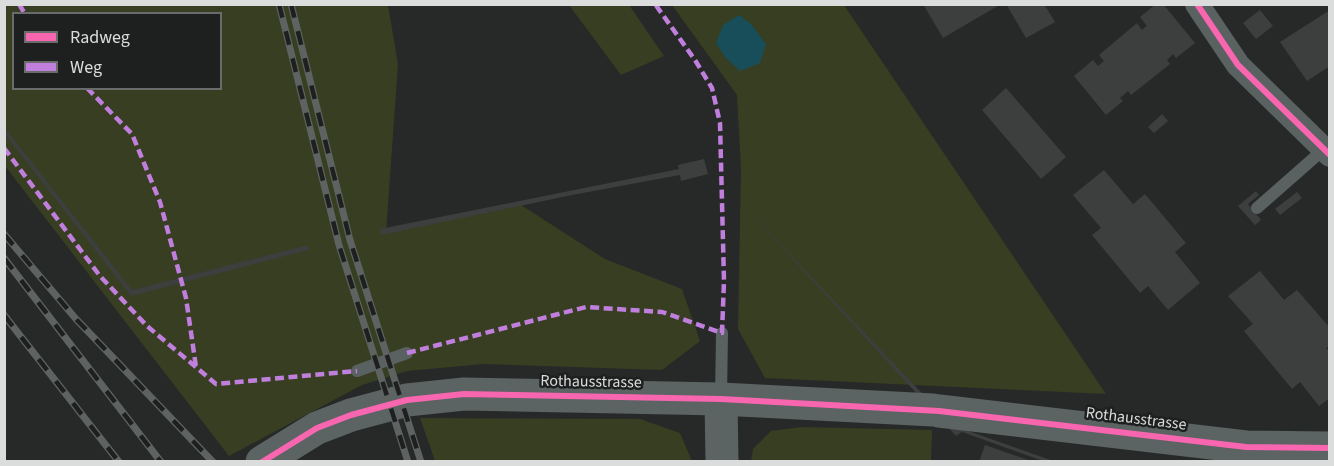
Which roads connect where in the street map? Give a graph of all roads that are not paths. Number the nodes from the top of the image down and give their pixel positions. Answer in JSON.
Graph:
{"nodes":[{"id":1,"x":1197,"y":4,"type":"edge"},
{"id":2,"x":1326,"y":152,"type":"edge"},
{"id":3,"x":1257,"y":208,"type":"dead end"},
{"id":4,"x":722,"y":333,"type":"dead end"},
{"id":5,"x":407,"y":353,"type":"dead end"},
{"id":6,"x":357,"y":371,"type":"dead end"},
{"id":7,"x":721,"y":399,"type":"junction"},
{"id":8,"x":1329,"y":448,"type":"edge"},
{"id":9,"x":262,"y":462,"type":"edge"},
{"id":10,"x":722,"y":462,"type":"edge"}],
"edges":[{"from":1,"to":2,"type":"street"},
{"from":2,"to":3,"type":"lane"},
{"from":4,"to":7,"type":"lane"},
{"from":5,"to":6,"type":"lane"},
{"from":7,"to":8,"type":"street","name":"Rothausstrasse"},
{"from":7,"to":9,"type":"street","name":"Rothausstrasse"},
{"from":7,"to":10,"type":"street"}]}
